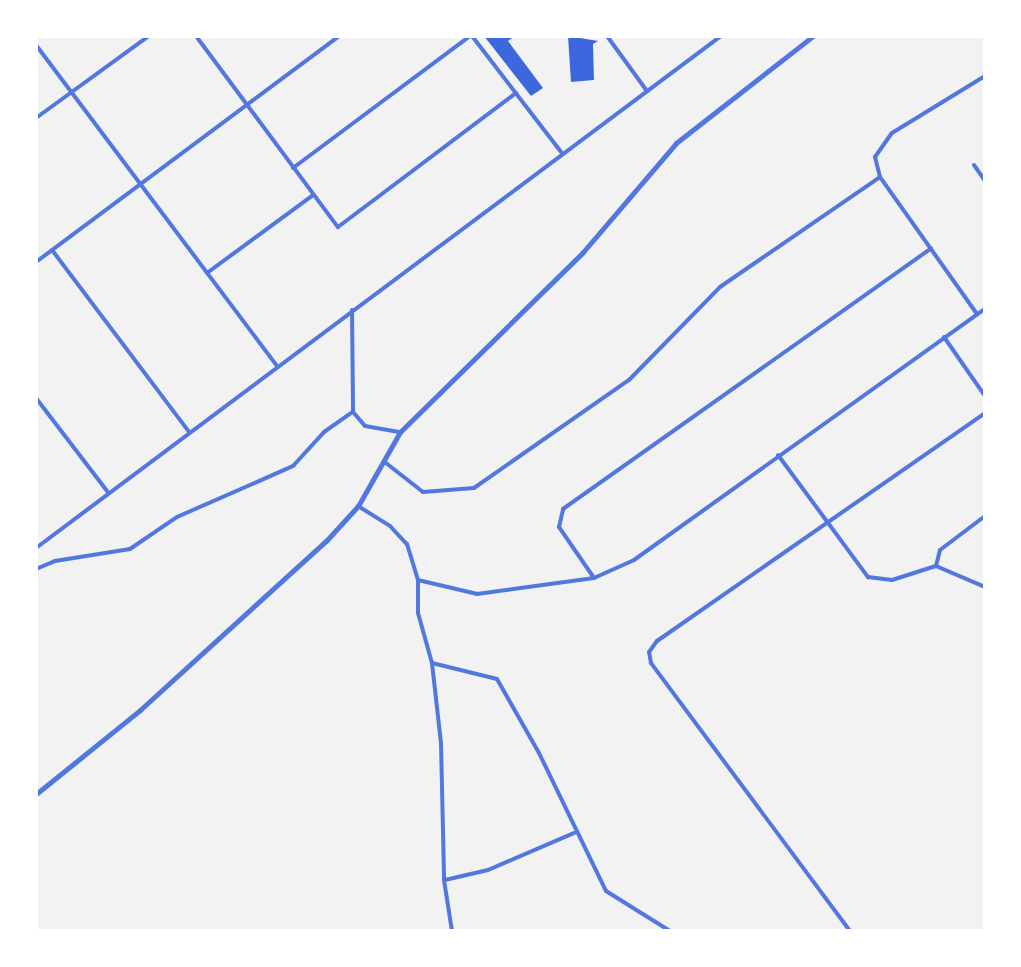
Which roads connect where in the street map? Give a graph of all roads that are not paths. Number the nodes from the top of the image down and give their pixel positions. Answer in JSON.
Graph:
{"nodes":[{"id":1,"x":149,"y":36,"type":"edge"},
{"id":2,"x":196,"y":36,"type":"edge"},
{"id":3,"x":339,"y":36,"type":"edge"},
{"id":4,"x":471,"y":36,"type":"edge"},
{"id":5,"x":607,"y":36,"type":"edge"},
{"id":6,"x":721,"y":36,"type":"edge"},
{"id":7,"x":813,"y":36,"type":"edge"},
{"id":8,"x":36,"y":45,"type":"edge"},
{"id":9,"x":985,"y":76,"type":"edge"},
{"id":10,"x":71,"y":91,"type":"junction"},
{"id":11,"x":647,"y":91,"type":"junction"},
{"id":12,"x":516,"y":93,"type":"junction"},
{"id":13,"x":246,"y":105,"type":"junction"},
{"id":14,"x":36,"y":118,"type":"edge"},
{"id":15,"x":561,"y":152,"type":"junction"},
{"id":16,"x":974,"y":165,"type":"dead end"},
{"id":17,"x":293,"y":168,"type":"junction"},
{"id":18,"x":880,"y":177,"type":"junction"},
{"id":19,"x":985,"y":181,"type":"edge"},
{"id":20,"x":140,"y":184,"type":"junction"},
{"id":21,"x":313,"y":195,"type":"junction"},
{"id":22,"x":931,"y":248,"type":"junction"},
{"id":23,"x":52,"y":250,"type":"junction"},
{"id":24,"x":36,"y":262,"type":"edge"},
{"id":25,"x":207,"y":273,"type":"junction"},
{"id":26,"x":985,"y":309,"type":"edge"},
{"id":27,"x":352,"y":310,"type":"junction"},
{"id":28,"x":977,"y":314,"type":"junction"},
{"id":29,"x":944,"y":337,"type":"junction"},
{"id":30,"x":276,"y":365,"type":"junction"},
{"id":31,"x":985,"y":396,"type":"edge"},
{"id":32,"x":36,"y":398,"type":"edge"},
{"id":33,"x":353,"y":412,"type":"junction"},
{"id":34,"x":985,"y":413,"type":"edge"},
{"id":35,"x":189,"y":432,"type":"junction"},
{"id":36,"x":400,"y":432,"type":"junction"},
{"id":37,"x":778,"y":455,"type":"junction"},
{"id":38,"x":386,"y":463,"type":"junction"},
{"id":39,"x":107,"y":491,"type":"junction"},
{"id":40,"x":358,"y":506,"type":"junction"},
{"id":41,"x":985,"y":516,"type":"edge"},
{"id":42,"x":828,"y":523,"type":"junction"},
{"id":43,"x":36,"y":548,"type":"edge"},
{"id":44,"x":936,"y":566,"type":"junction"},
{"id":45,"x":36,"y":569,"type":"edge"},
{"id":46,"x":594,"y":578,"type":"junction"},
{"id":47,"x":418,"y":580,"type":"junction"},
{"id":48,"x":985,"y":587,"type":"edge"},
{"id":49,"x":432,"y":663,"type":"junction"},
{"id":50,"x":36,"y":794,"type":"edge"},
{"id":51,"x":574,"y":833,"type":"junction"},
{"id":52,"x":444,"y":880,"type":"junction"},
{"id":53,"x":452,"y":931,"type":"edge"},
{"id":54,"x":670,"y":931,"type":"edge"},
{"id":55,"x":850,"y":931,"type":"edge"}],
"edges":[{"from":1,"to":10,"type":"street"},
{"from":2,"to":13,"type":"street"},
{"from":3,"to":13,"type":"street"},
{"from":4,"to":12,"type":"street"},
{"from":4,"to":17,"type":"street"},
{"from":5,"to":11,"type":"street"},
{"from":6,"to":11,"type":"street"},
{"from":7,"to":36,"type":"street"},
{"from":8,"to":10,"type":"street"},
{"from":9,"to":18,"type":"street"},
{"from":10,"to":14,"type":"street"},
{"from":10,"to":20,"type":"street"},
{"from":11,"to":15,"type":"street"},
{"from":12,"to":15,"type":"street"},
{"from":12,"to":21,"type":"street"},
{"from":13,"to":17,"type":"street"},
{"from":13,"to":20,"type":"street"},
{"from":15,"to":27,"type":"street"},
{"from":16,"to":19,"type":"street"},
{"from":17,"to":21,"type":"street"},
{"from":18,"to":22,"type":"street"},
{"from":18,"to":38,"type":"street"},
{"from":20,"to":23,"type":"street"},
{"from":20,"to":25,"type":"street"},
{"from":21,"to":25,"type":"street"},
{"from":22,"to":28,"type":"street"},
{"from":22,"to":46,"type":"street"},
{"from":23,"to":24,"type":"street"},
{"from":23,"to":35,"type":"street"},
{"from":25,"to":30,"type":"street"},
{"from":26,"to":28,"type":"street"},
{"from":27,"to":30,"type":"street"},
{"from":27,"to":33,"type":"street"},
{"from":28,"to":29,"type":"street"},
{"from":29,"to":31,"type":"street"},
{"from":29,"to":37,"type":"street"},
{"from":30,"to":35,"type":"street"},
{"from":32,"to":39,"type":"street"},
{"from":33,"to":36,"type":"street"},
{"from":33,"to":45,"type":"street"},
{"from":34,"to":42,"type":"street"},
{"from":35,"to":39,"type":"street"},
{"from":36,"to":38,"type":"street"},
{"from":37,"to":42,"type":"street"},
{"from":37,"to":46,"type":"street"},
{"from":38,"to":40,"type":"street"},
{"from":39,"to":43,"type":"street"},
{"from":40,"to":47,"type":"street"},
{"from":40,"to":50,"type":"street"},
{"from":41,"to":44,"type":"street"},
{"from":42,"to":44,"type":"street"},
{"from":42,"to":55,"type":"street"},
{"from":44,"to":48,"type":"street"},
{"from":46,"to":47,"type":"street"},
{"from":47,"to":49,"type":"street"},
{"from":49,"to":51,"type":"street"},
{"from":49,"to":52,"type":"street"},
{"from":51,"to":52,"type":"street"},
{"from":51,"to":54,"type":"street"},
{"from":52,"to":53,"type":"street"}]}
